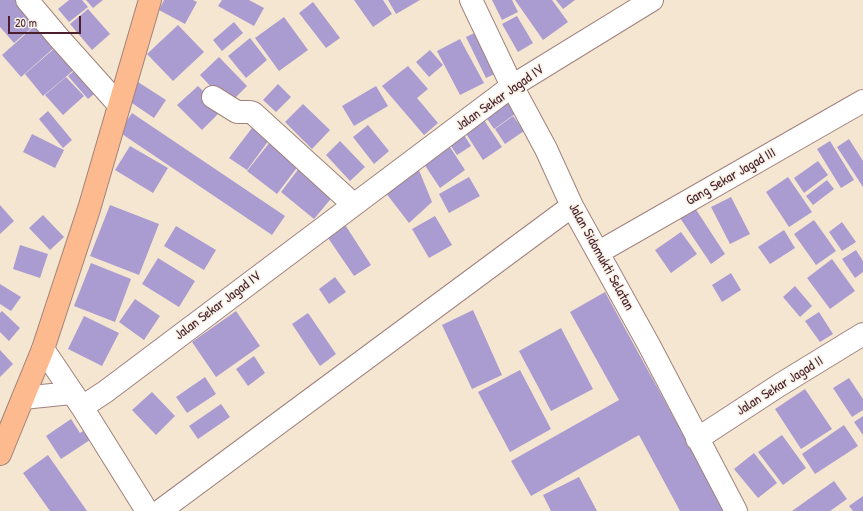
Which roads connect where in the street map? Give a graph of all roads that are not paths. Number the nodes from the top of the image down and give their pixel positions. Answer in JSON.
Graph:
{"nodes":[{"id":1,"x":28,"y":0,"type":"edge"},
{"id":2,"x":150,"y":0,"type":"edge"},
{"id":3,"x":471,"y":0,"type":"edge"},
{"id":4,"x":652,"y":0,"type":"edge"},
{"id":5,"x":512,"y":86,"type":"junction"},
{"id":6,"x":213,"y":97,"type":"dead end"},
{"id":7,"x":863,"y":101,"type":"edge"},
{"id":8,"x":119,"y":105,"type":"junction"},
{"id":9,"x":353,"y":204,"type":"junction"},
{"id":10,"x":572,"y":206,"type":"junction"},
{"id":11,"x":599,"y":252,"type":"junction"},
{"id":12,"x":863,"y":334,"type":"edge"},
{"id":13,"x":43,"y":349,"type":"junction"},
{"id":14,"x":23,"y":398,"type":"junction"},
{"id":15,"x":77,"y":400,"type":"junction"},
{"id":16,"x":697,"y":439,"type":"junction"},
{"id":17,"x":0,"y":454,"type":"edge"},
{"id":18,"x":147,"y":511,"type":"edge"},
{"id":19,"x":160,"y":511,"type":"edge"},
{"id":20,"x":736,"y":511,"type":"edge"}],
"edges":[{"from":1,"to":8,"type":"street"},
{"from":2,"to":8,"type":"main road"},
{"from":3,"to":5,"type":"street","name":"Jalan Sidomukti Selatan"},
{"from":4,"to":5,"type":"street","name":"Jalan Sekar Jagad IV"},
{"from":5,"to":9,"type":"street","name":"Jalan Sekar Jagad IV"},
{"from":5,"to":10,"type":"street","name":"Jalan Sidomukti Selatan"},
{"from":6,"to":9,"type":"street"},
{"from":7,"to":11,"type":"street","name":"Gang Sekar Jagad III"},
{"from":8,"to":13,"type":"main road"},
{"from":9,"to":15,"type":"street","name":"Jalan Sekar Jagad IV"},
{"from":10,"to":11,"type":"street","name":"Jalan Sidomukti Selatan"},
{"from":10,"to":19,"type":"street"},
{"from":11,"to":16,"type":"street","name":"Jalan Sidomukti Selatan"},
{"from":12,"to":16,"type":"street","name":"Jalan Sekar Jagad II"},
{"from":13,"to":14,"type":"main road"},
{"from":13,"to":15,"type":"street"},
{"from":14,"to":15,"type":"street"},
{"from":14,"to":17,"type":"main road"},
{"from":15,"to":18,"type":"street"},
{"from":16,"to":20,"type":"street","name":"Jalan Sidomukti Selatan"}]}
